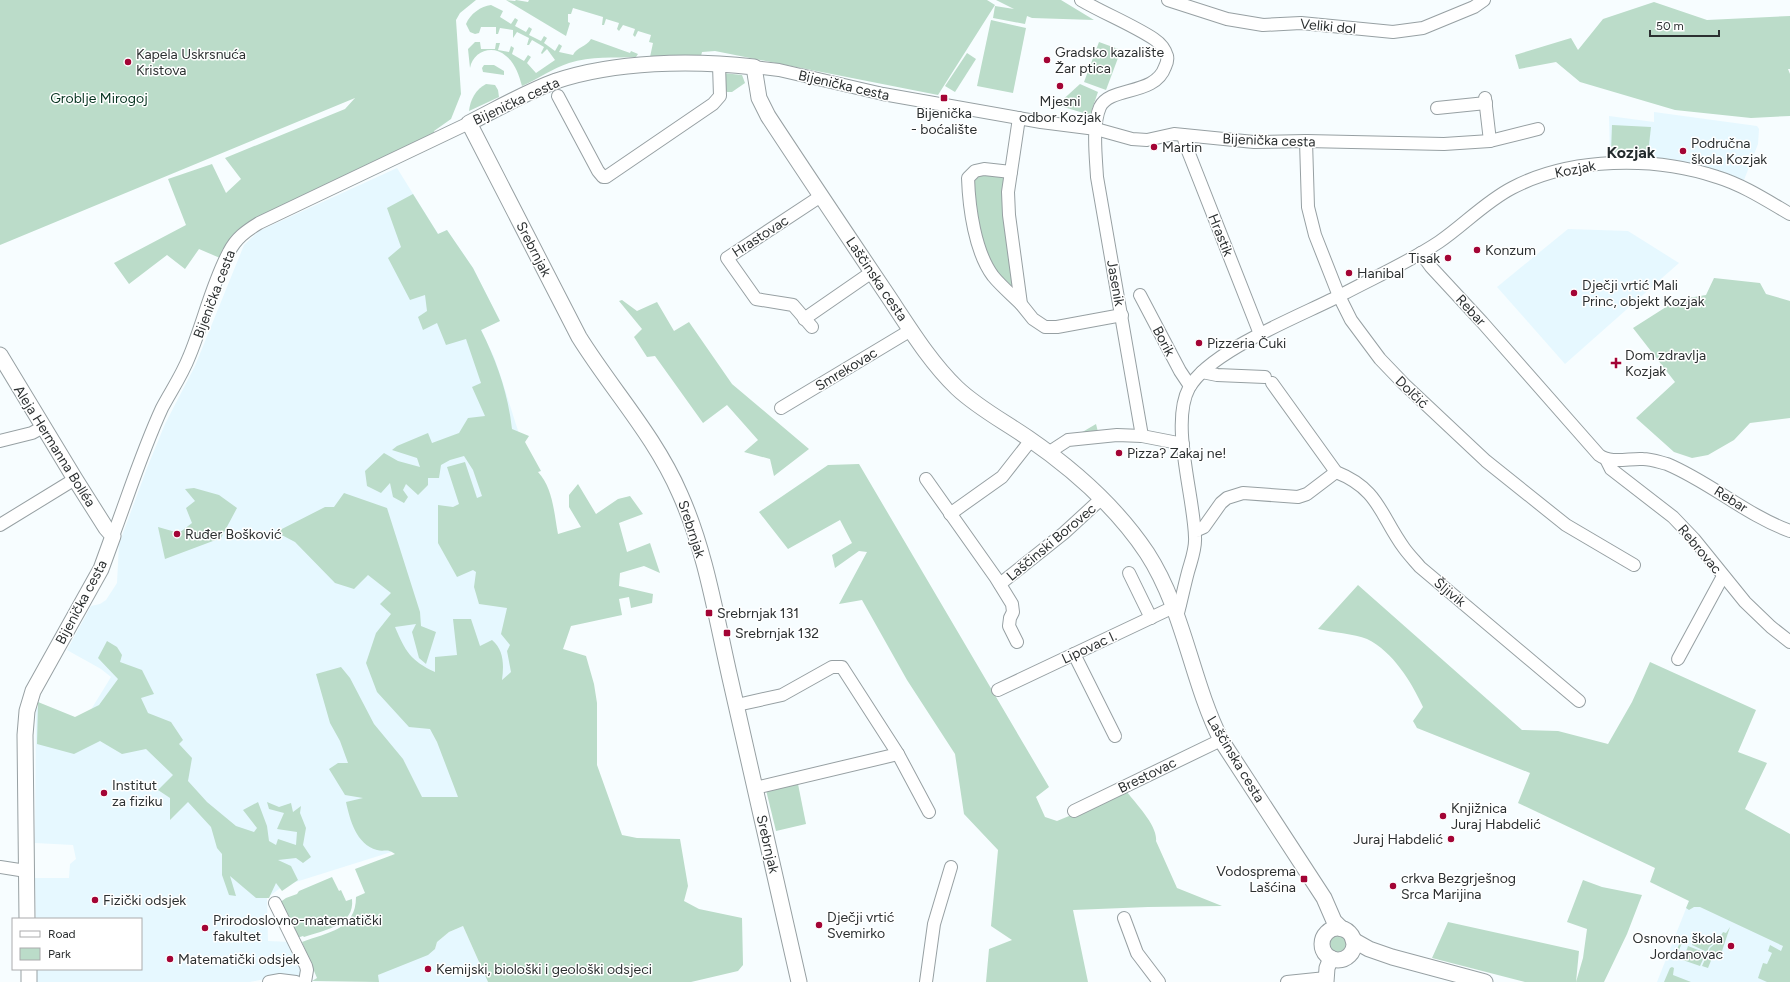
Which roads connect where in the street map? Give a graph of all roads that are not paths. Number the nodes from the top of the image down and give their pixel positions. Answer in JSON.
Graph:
{"nodes":[{"id":1,"x":1081,"y":0,"type":"edge"},
{"id":2,"x":1168,"y":0,"type":"edge"},
{"id":3,"x":1484,"y":0,"type":"edge"},
{"id":4,"x":719,"y":64,"type":"junction"},
{"id":5,"x":754,"y":67,"type":"junction"},
{"id":6,"x":558,"y":96,"type":"dead end"},
{"id":7,"x":1437,"y":108,"type":"dead end"},
{"id":8,"x":1020,"y":118,"type":"junction"},
{"id":9,"x":469,"y":123,"type":"junction"},
{"id":10,"x":1096,"y":128,"type":"junction"},
{"id":11,"x":1538,"y":129,"type":"dead end"},
{"id":12,"x":1183,"y":135,"type":"junction"},
{"id":13,"x":1306,"y":140,"type":"junction"},
{"id":14,"x":1490,"y":141,"type":"junction"},
{"id":15,"x":1011,"y":172,"type":"junction"},
{"id":16,"x":821,"y":196,"type":"junction"},
{"id":17,"x":1790,"y":214,"type":"edge"},
{"id":18,"x":1421,"y":253,"type":"junction"},
{"id":19,"x":872,"y":272,"type":"junction"},
{"id":20,"x":1140,"y":295,"type":"dead end"},
{"id":21,"x":1339,"y":296,"type":"junction"},
{"id":22,"x":1021,"y":304,"type":"junction"},
{"id":23,"x":1122,"y":315,"type":"junction"},
{"id":24,"x":911,"y":330,"type":"junction"},
{"id":25,"x":1260,"y":334,"type":"junction"},
{"id":26,"x":0,"y":355,"type":"edge"},
{"id":27,"x":1202,"y":372,"type":"junction"},
{"id":28,"x":1190,"y":386,"type":"junction"},
{"id":29,"x":781,"y":408,"type":"dead end"},
{"id":30,"x":43,"y":427,"type":"junction"},
{"id":31,"x":1142,"y":436,"type":"junction"},
{"id":32,"x":1031,"y":440,"type":"junction"},
{"id":33,"x":0,"y":442,"type":"edge"},
{"id":34,"x":1183,"y":444,"type":"junction"},
{"id":35,"x":1048,"y":453,"type":"junction"},
{"id":36,"x":1606,"y":459,"type":"junction"},
{"id":37,"x":1336,"y":472,"type":"junction"},
{"id":38,"x":75,"y":479,"type":"junction"},
{"id":39,"x":926,"y":479,"type":"dead end"},
{"id":40,"x":1101,"y":499,"type":"junction"},
{"id":41,"x":950,"y":514,"type":"junction"},
{"id":42,"x":0,"y":525,"type":"edge"},
{"id":43,"x":1195,"y":531,"type":"junction"},
{"id":44,"x":1790,"y":531,"type":"edge"},
{"id":45,"x":113,"y":536,"type":"junction"},
{"id":46,"x":1634,"y":565,"type":"dead end"},
{"id":47,"x":1129,"y":573,"type":"dead end"},
{"id":48,"x":1723,"y":576,"type":"junction"},
{"id":49,"x":1186,"y":583,"type":"junction"},
{"id":50,"x":1000,"y":584,"type":"junction"},
{"id":51,"x":1164,"y":584,"type":"junction"},
{"id":52,"x":1177,"y":609,"type":"junction"},
{"id":53,"x":1151,"y":618,"type":"junction"},
{"id":54,"x":1017,"y":642,"type":"dead end"},
{"id":55,"x":1790,"y":642,"type":"edge"},
{"id":56,"x":1074,"y":654,"type":"junction"},
{"id":57,"x":1678,"y":659,"type":"dead end"},
{"id":58,"x":998,"y":690,"type":"dead end"},
{"id":59,"x":1579,"y":701,"type":"dead end"},
{"id":60,"x":736,"y":705,"type":"junction"},
{"id":61,"x":1115,"y":736,"type":"dead end"},
{"id":62,"x":1221,"y":740,"type":"junction"},
{"id":63,"x":898,"y":754,"type":"junction"},
{"id":64,"x":755,"y":788,"type":"junction"},
{"id":65,"x":1074,"y":811,"type":"dead end"},
{"id":66,"x":928,"y":812,"type":"dead end"},
{"id":67,"x":0,"y":867,"type":"edge"},
{"id":68,"x":951,"y":867,"type":"dead end"},
{"id":69,"x":26,"y":871,"type":"junction"},
{"id":70,"x":1319,"y":890,"type":"junction"},
{"id":71,"x":275,"y":903,"type":"dead end"},
{"id":72,"x":27,"y":918,"type":"edge"},
{"id":73,"x":1124,"y":918,"type":"dead end"},
{"id":74,"x":1348,"y":934,"type":"junction"},
{"id":75,"x":1325,"y":936,"type":"junction"},
{"id":76,"x":1349,"y":956,"type":"junction"},
{"id":77,"x":1392,"y":957,"type":"junction"},
{"id":78,"x":1331,"y":958,"type":"junction"},
{"id":79,"x":29,"y":970,"type":"edge"},
{"id":80,"x":1326,"y":980,"type":"edge"},
{"id":81,"x":29,"y":982,"type":"edge"},
{"id":82,"x":269,"y":982,"type":"edge"},
{"id":83,"x":296,"y":982,"type":"edge"},
{"id":84,"x":304,"y":982,"type":"edge"},
{"id":85,"x":799,"y":982,"type":"edge"},
{"id":86,"x":926,"y":982,"type":"edge"},
{"id":87,"x":1159,"y":982,"type":"edge"},
{"id":88,"x":1287,"y":982,"type":"edge"},
{"id":89,"x":1485,"y":982,"type":"edge"}],
"edges":[{"from":1,"to":10,"type":"street"},
{"from":2,"to":3,"type":"street","name":"Veliki dol"},
{"from":4,"to":5,"type":"main road","name":"Bijenička cesta"},
{"from":4,"to":6,"type":"street"},
{"from":4,"to":9,"type":"main road","name":"Bijenička cesta"},
{"from":5,"to":8,"type":"street","name":"Bijenička cesta"},
{"from":5,"to":16,"type":"main road","name":"Laščinska cesta"},
{"from":7,"to":14,"type":"street"},
{"from":8,"to":10,"type":"street","name":"Bijenička cesta"},
{"from":8,"to":15,"type":"street"},
{"from":9,"to":45,"type":"street","name":"Bijenička cesta"},
{"from":9,"to":60,"type":"main road","name":"Srebrnjak"},
{"from":10,"to":12,"type":"street","name":"Bijenička cesta"},
{"from":10,"to":23,"type":"street","name":"Jasenik"},
{"from":11,"to":14,"type":"street","name":"Bijenička cesta"},
{"from":12,"to":13,"type":"street","name":"Bijenička cesta"},
{"from":12,"to":25,"type":"street","name":"Hrastik"},
{"from":13,"to":14,"type":"street","name":"Bijenička cesta"},
{"from":13,"to":21,"type":"street","name":"Dolčić"},
{"from":15,"to":22,"type":"street"},
{"from":15,"to":22,"type":"street"},
{"from":16,"to":19,"type":"main road","name":"Laščinska cesta"},
{"from":16,"to":19,"type":"street","name":"Hrastovac"},
{"from":17,"to":18,"type":"street","name":"Kozjak"},
{"from":18,"to":21,"type":"street"},
{"from":18,"to":36,"type":"street","name":"Rebar"},
{"from":19,"to":24,"type":"main road","name":"Laščinska cesta"},
{"from":20,"to":28,"type":"street","name":"Borik"},
{"from":21,"to":25,"type":"street"},
{"from":21,"to":46,"type":"street","name":"Dolčić"},
{"from":22,"to":23,"type":"street"},
{"from":23,"to":31,"type":"street","name":"Jasenik"},
{"from":24,"to":29,"type":"street","name":"Smrekovac"},
{"from":24,"to":32,"type":"main road","name":"Laščinska cesta"},
{"from":25,"to":27,"type":"street"},
{"from":26,"to":30,"type":"main road","name":"Aleja Hermanna Bolléa"},
{"from":27,"to":28,"type":"street"},
{"from":27,"to":37,"type":"street","name":"Šljivik"},
{"from":28,"to":34,"type":"street"},
{"from":30,"to":33,"type":"street"},
{"from":30,"to":38,"type":"main road","name":"Aleja Hermanna Bolléa"},
{"from":31,"to":34,"type":"street"},
{"from":31,"to":35,"type":"street"},
{"from":32,"to":35,"type":"main road","name":"Laščinska cesta"},
{"from":32,"to":41,"type":"street"},
{"from":34,"to":43,"type":"street"},
{"from":35,"to":40,"type":"main road","name":"Laščinska cesta"},
{"from":36,"to":44,"type":"street","name":"Rebar"},
{"from":36,"to":48,"type":"street","name":"Rebrovac"},
{"from":37,"to":43,"type":"street"},
{"from":37,"to":59,"type":"street","name":"Šljivik"},
{"from":38,"to":42,"type":"street"},
{"from":38,"to":45,"type":"main road","name":"Aleja Hermanna Bolléa"},
{"from":39,"to":41,"type":"street","name":"Laščinski Borovec"},
{"from":40,"to":50,"type":"street","name":"Laščinski Borovec"},
{"from":40,"to":51,"type":"main road","name":"Laščinska cesta"},
{"from":41,"to":50,"type":"street","name":"Laščinski Borovec"},
{"from":43,"to":49,"type":"street"},
{"from":45,"to":69,"type":"main road","name":"Bijenička cesta"},
{"from":47,"to":53,"type":"street"},
{"from":48,"to":55,"type":"street","name":"Rebrovac"},
{"from":48,"to":57,"type":"street"},
{"from":49,"to":51,"type":"street"},
{"from":49,"to":52,"type":"street"},
{"from":50,"to":54,"type":"street","name":"Laščinski Borovec"},
{"from":51,"to":52,"type":"main road","name":"Laščinska cesta"},
{"from":52,"to":53,"type":"street","name":"Lipovac I."},
{"from":52,"to":62,"type":"main road","name":"Laščinska cesta"},
{"from":53,"to":56,"type":"street","name":"Lipovac I."},
{"from":56,"to":58,"type":"street","name":"Lipovac I."},
{"from":56,"to":61,"type":"street"},
{"from":60,"to":63,"type":"street"},
{"from":60,"to":64,"type":"main road","name":"Srebrnjak"},
{"from":62,"to":65,"type":"street","name":"Brestovac"},
{"from":62,"to":70,"type":"main road","name":"Laščinska cesta"},
{"from":63,"to":64,"type":"street"},
{"from":63,"to":66,"type":"street"},
{"from":64,"to":85,"type":"main road","name":"Srebrnjak"},
{"from":67,"to":69,"type":"street"},
{"from":68,"to":86,"type":"street"},
{"from":69,"to":72,"type":"main road","name":"Bijenička cesta"},
{"from":70,"to":74,"type":"main road","name":"Laščinska cesta"},
{"from":70,"to":75,"type":"main road","name":"Laščinska cesta"},
{"from":71,"to":84,"type":"street"},
{"from":73,"to":87,"type":"street"},
{"from":74,"to":75,"type":"main road"},
{"from":74,"to":76,"type":"main road"},
{"from":74,"to":77,"type":"main road"},
{"from":75,"to":78,"type":"main road"},
{"from":76,"to":77,"type":"main road"},
{"from":76,"to":78,"type":"main road"},
{"from":77,"to":89,"type":"main road"},
{"from":78,"to":80,"type":"main road"},
{"from":79,"to":81,"type":"main road"},
{"from":80,"to":88,"type":"street"},
{"from":82,"to":83,"type":"street"}]}
